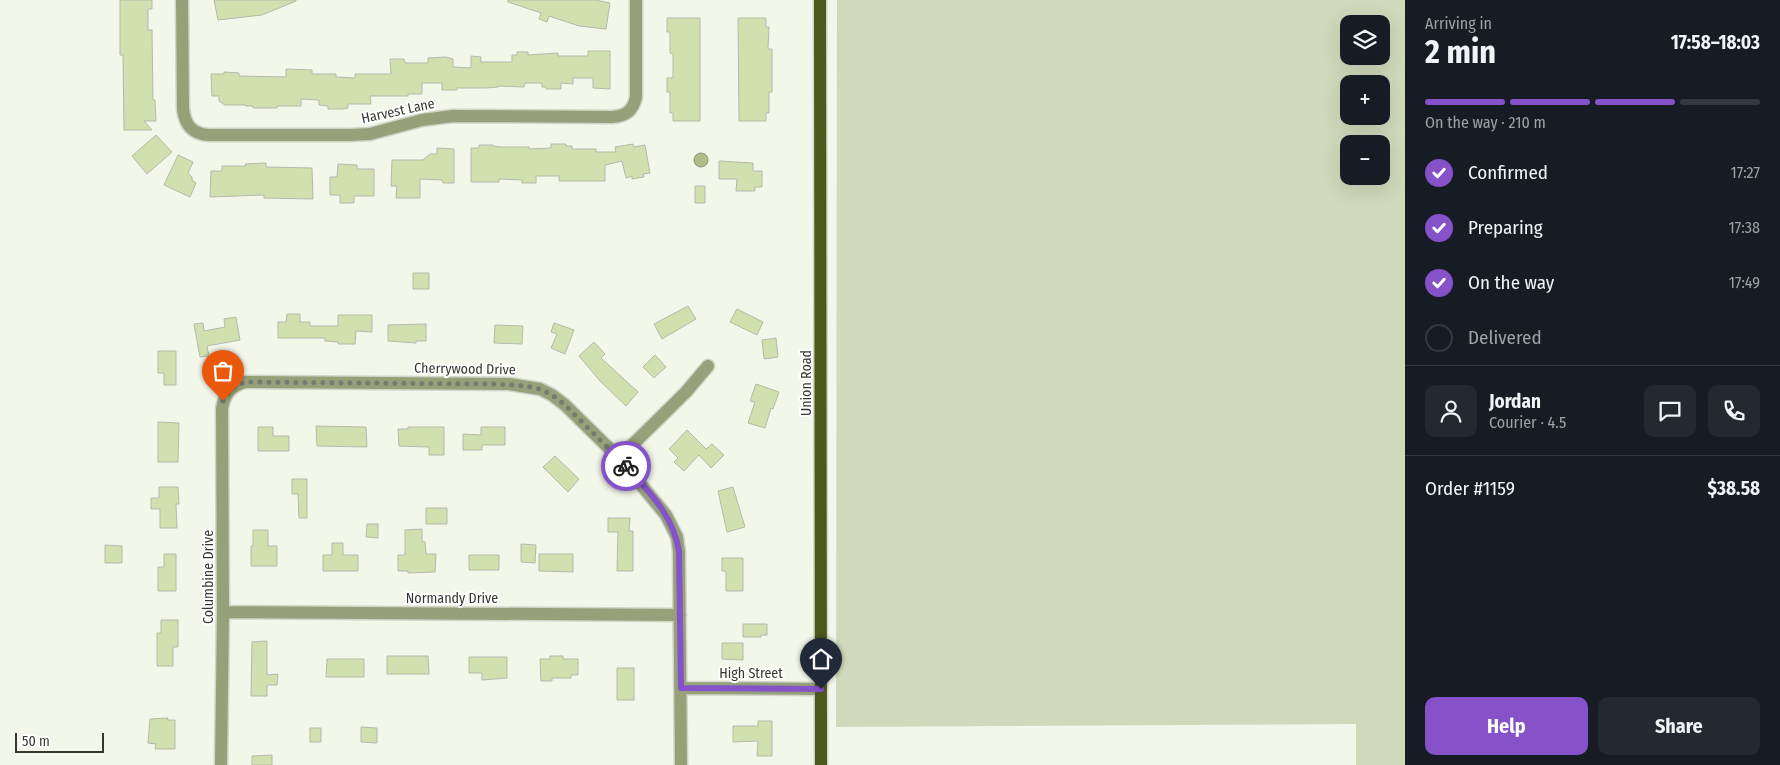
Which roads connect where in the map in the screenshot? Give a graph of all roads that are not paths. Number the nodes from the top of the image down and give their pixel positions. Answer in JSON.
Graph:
{"nodes":[{"id":1,"x":182,"y":0,"type":"edge"},
{"id":2,"x":636,"y":0,"type":"edge"},
{"id":3,"x":820,"y":0,"type":"edge"},
{"id":4,"x":708,"y":366,"type":"dead end"},
{"id":5,"x":229,"y":391,"type":"joint"},
{"id":6,"x":619,"y":458,"type":"junction"},
{"id":7,"x":223,"y":612,"type":"junction"},
{"id":8,"x":680,"y":614,"type":"junction"},
{"id":9,"x":681,"y":688,"type":"junction"},
{"id":10,"x":821,"y":689,"type":"junction"},
{"id":11,"x":221,"y":765,"type":"edge"},
{"id":12,"x":680,"y":765,"type":"edge"},
{"id":13,"x":821,"y":765,"type":"edge"}],
"edges":[{"from":1,"to":2,"type":"street","name":"Harvest Lane"},
{"from":3,"to":10,"type":"main road","name":"Union Road"},
{"from":4,"to":6,"type":"street"},
{"from":5,"to":6,"type":"street","name":"Cherrywood Drive"},
{"from":5,"to":7,"type":"street","name":"Columbine Drive"},
{"from":6,"to":8,"type":"street","name":"Cherrywood Drive"},
{"from":7,"to":8,"type":"street","name":"Normandy Drive"},
{"from":7,"to":11,"type":"street","name":"Columbine Drive"},
{"from":8,"to":9,"type":"street","name":"Cherrywood Drive"},
{"from":9,"to":10,"type":"street","name":"High Street"},
{"from":9,"to":12,"type":"street","name":"Cherrywood Drive"},
{"from":10,"to":13,"type":"main road","name":"Union Road"}]}
